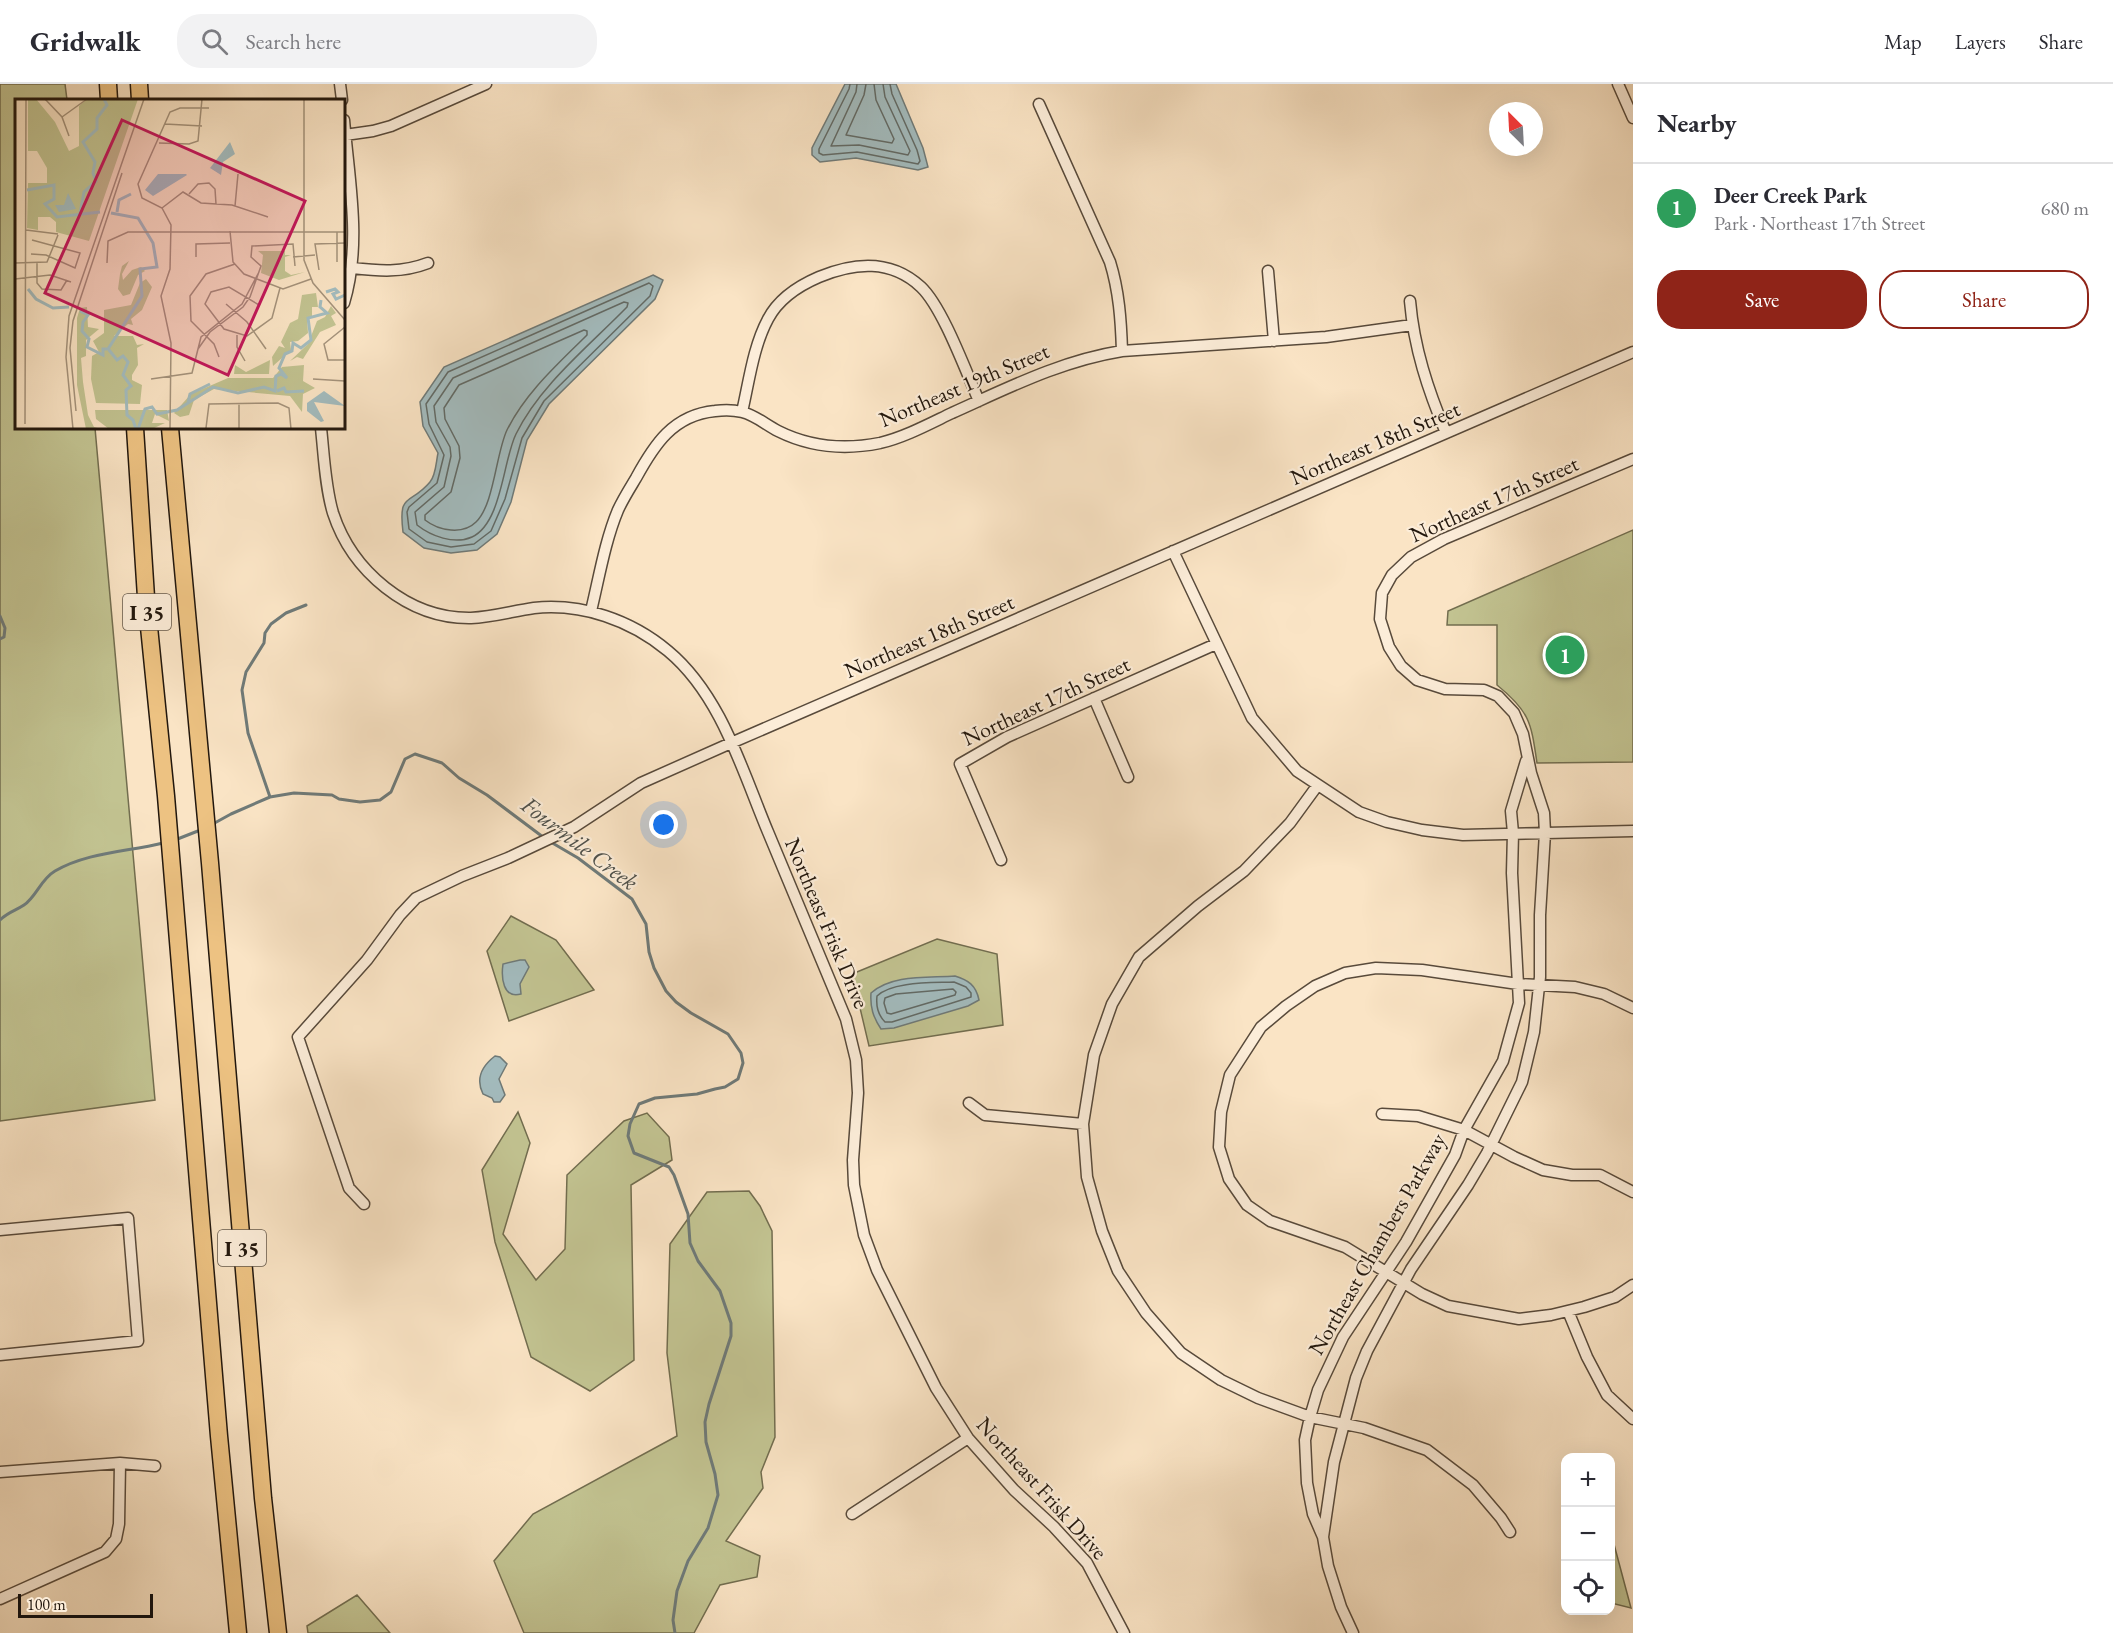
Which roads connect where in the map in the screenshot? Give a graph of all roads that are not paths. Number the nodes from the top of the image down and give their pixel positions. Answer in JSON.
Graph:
{"nodes":[{"id":1,"x":108,"y":84,"type":"edge"},
{"id":2,"x":139,"y":84,"type":"edge"},
{"id":3,"x":340,"y":84,"type":"edge"},
{"id":4,"x":486,"y":84,"type":"edge"},
{"id":5,"x":1618,"y":84,"type":"edge"},
{"id":6,"x":110,"y":99,"type":"edge"},
{"id":7,"x":140,"y":99,"type":"edge"},
{"id":8,"x":342,"y":99,"type":"edge"},
{"id":9,"x":1039,"y":104,"type":"dead end"},
{"id":10,"x":1633,"y":118,"type":"edge"},
{"id":11,"x":345,"y":135,"type":"edge"},
{"id":12,"x":428,"y":262,"type":"dead end"},
{"id":13,"x":352,"y":268,"type":"junction"},
{"id":14,"x":1268,"y":271,"type":"dead end"},
{"id":15,"x":345,"y":299,"type":"edge"},
{"id":16,"x":1410,"y":301,"type":"dead end"},
{"id":17,"x":1412,"y":325,"type":"junction"},
{"id":18,"x":1274,"y":340,"type":"junction"},
{"id":19,"x":1122,"y":351,"type":"junction"},
{"id":20,"x":1633,"y":352,"type":"edge"},
{"id":21,"x":979,"y":401,"type":"junction"},
{"id":22,"x":742,"y":412,"type":"junction"},
{"id":23,"x":135,"y":429,"type":"edge"},
{"id":24,"x":170,"y":429,"type":"edge"},
{"id":25,"x":321,"y":429,"type":"edge"},
{"id":26,"x":1446,"y":433,"type":"junction"},
{"id":27,"x":1633,"y":459,"type":"edge"},
{"id":28,"x":1173,"y":551,"type":"junction"},
{"id":29,"x":591,"y":611,"type":"junction"},
{"id":30,"x":1216,"y":644,"type":"junction"},
{"id":31,"x":1094,"y":698,"type":"junction"},
{"id":32,"x":731,"y":743,"type":"junction"},
{"id":33,"x":1526,"y":754,"type":"junction"},
{"id":34,"x":1128,"y":777,"type":"dead end"},
{"id":35,"x":1317,"y":786,"type":"junction"},
{"id":36,"x":1633,"y":831,"type":"edge"},
{"id":37,"x":1513,"y":833,"type":"junction"},
{"id":38,"x":1545,"y":833,"type":"junction"},
{"id":39,"x":1001,"y":860,"type":"dead end"},
{"id":40,"x":1518,"y":984,"type":"junction"},
{"id":41,"x":1539,"y":985,"type":"junction"},
{"id":42,"x":1633,"y":1008,"type":"edge"},
{"id":43,"x":969,"y":1103,"type":"dead end"},
{"id":44,"x":1382,"y":1113,"type":"dead end"},
{"id":45,"x":1083,"y":1124,"type":"junction"},
{"id":46,"x":1464,"y":1131,"type":"junction"},
{"id":47,"x":1491,"y":1145,"type":"junction"},
{"id":48,"x":1633,"y":1192,"type":"edge"},
{"id":49,"x":364,"y":1204,"type":"dead end"},
{"id":50,"x":0,"y":1230,"type":"edge"},
{"id":51,"x":1387,"y":1272,"type":"junction"},
{"id":52,"x":1404,"y":1281,"type":"junction"},
{"id":53,"x":1633,"y":1285,"type":"edge"},
{"id":54,"x":1568,"y":1311,"type":"junction"},
{"id":55,"x":0,"y":1355,"type":"edge"},
{"id":56,"x":1310,"y":1417,"type":"junction"},
{"id":57,"x":1633,"y":1419,"type":"edge"},
{"id":58,"x":1344,"y":1423,"type":"junction"},
{"id":59,"x":968,"y":1437,"type":"junction"},
{"id":60,"x":120,"y":1463,"type":"junction"},
{"id":61,"x":155,"y":1467,"type":"dead end"},
{"id":62,"x":0,"y":1472,"type":"edge"},
{"id":63,"x":852,"y":1514,"type":"dead end"},
{"id":64,"x":1510,"y":1532,"type":"dead end"},
{"id":65,"x":1323,"y":1537,"type":"junction"},
{"id":66,"x":0,"y":1599,"type":"edge"},
{"id":67,"x":238,"y":1633,"type":"edge"},
{"id":68,"x":278,"y":1633,"type":"edge"},
{"id":69,"x":1124,"y":1633,"type":"edge"},
{"id":70,"x":1353,"y":1633,"type":"edge"}],
"edges":[{"from":1,"to":6,"type":"highway"},
{"from":2,"to":7,"type":"highway"},
{"from":3,"to":8,"type":"street"},
{"from":4,"to":11,"type":"street"},
{"from":5,"to":10,"type":"street"},
{"from":9,"to":19,"type":"street"},
{"from":11,"to":13,"type":"street"},
{"from":12,"to":13,"type":"street"},
{"from":13,"to":15,"type":"street"},
{"from":14,"to":18,"type":"street"},
{"from":16,"to":17,"type":"street"},
{"from":17,"to":18,"type":"street","name":"Northeast 19th Street"},
{"from":17,"to":26,"type":"street"},
{"from":18,"to":19,"type":"street","name":"Northeast 19th Street"},
{"from":19,"to":21,"type":"street","name":"Northeast 19th Street"},
{"from":20,"to":26,"type":"street","name":"Northeast 18th Street"},
{"from":21,"to":22,"type":"street","name":"Northeast 19th Street"},
{"from":21,"to":22,"type":"street"},
{"from":22,"to":29,"type":"street","name":"Northeast 19th Street"},
{"from":23,"to":67,"type":"highway","number":"I 35"},
{"from":24,"to":68,"type":"highway","number":"I 35"},
{"from":25,"to":29,"type":"street","name":"Northeast Frisk Drive"},
{"from":26,"to":28,"type":"street","name":"Northeast 18th Street"},
{"from":27,"to":33,"type":"street","name":"Northeast 17th Street"},
{"from":28,"to":30,"type":"street"},
{"from":28,"to":32,"type":"street","name":"Northeast 18th Street"},
{"from":29,"to":32,"type":"street","name":"Northeast Frisk Drive"},
{"from":30,"to":31,"type":"street","name":"Northeast 17th Street"},
{"from":30,"to":35,"type":"street"},
{"from":31,"to":34,"type":"street"},
{"from":31,"to":39,"type":"street","name":"Northeast 17th Street"},
{"from":32,"to":49,"type":"street","name":"Northeast 18th Street"},
{"from":32,"to":59,"type":"street","name":"Northeast Frisk Drive"},
{"from":33,"to":37,"type":"street","name":"Northeast 17th Street"},
{"from":33,"to":38,"type":"street","name":"Northeast 17th Street"},
{"from":35,"to":37,"type":"street"},
{"from":35,"to":45,"type":"street"},
{"from":36,"to":38,"type":"street"},
{"from":37,"to":38,"type":"street"},
{"from":37,"to":40,"type":"street","name":"Northeast Chambers Parkway"},
{"from":38,"to":41,"type":"street","name":"Northeast Chambers Parkway"},
{"from":40,"to":41,"type":"street"},
{"from":40,"to":46,"type":"street","name":"Northeast Chambers Parkway"},
{"from":40,"to":51,"type":"street"},
{"from":41,"to":42,"type":"street"},
{"from":41,"to":47,"type":"street","name":"Northeast Chambers Parkway"},
{"from":43,"to":45,"type":"street"},
{"from":44,"to":46,"type":"street"},
{"from":45,"to":56,"type":"street"},
{"from":46,"to":47,"type":"street"},
{"from":46,"to":51,"type":"street","name":"Northeast Chambers Parkway"},
{"from":47,"to":48,"type":"street"},
{"from":47,"to":52,"type":"street","name":"Northeast Chambers Parkway"},
{"from":50,"to":55,"type":"street"},
{"from":51,"to":52,"type":"street"},
{"from":51,"to":56,"type":"street","name":"Northeast Chambers Parkway"},
{"from":52,"to":54,"type":"street"},
{"from":52,"to":58,"type":"street","name":"Northeast Chambers Parkway"},
{"from":53,"to":54,"type":"street"},
{"from":54,"to":57,"type":"street"},
{"from":56,"to":58,"type":"street"},
{"from":56,"to":65,"type":"street","name":"Northeast Chambers Parkway"},
{"from":58,"to":64,"type":"street"},
{"from":58,"to":65,"type":"street","name":"Northeast Chambers Parkway"},
{"from":59,"to":63,"type":"street"},
{"from":59,"to":69,"type":"street","name":"Northeast Frisk Drive"},
{"from":60,"to":61,"type":"street"},
{"from":60,"to":62,"type":"street"},
{"from":60,"to":66,"type":"street"},
{"from":65,"to":70,"type":"street","name":"Northeast Chambers Parkway"}]}
